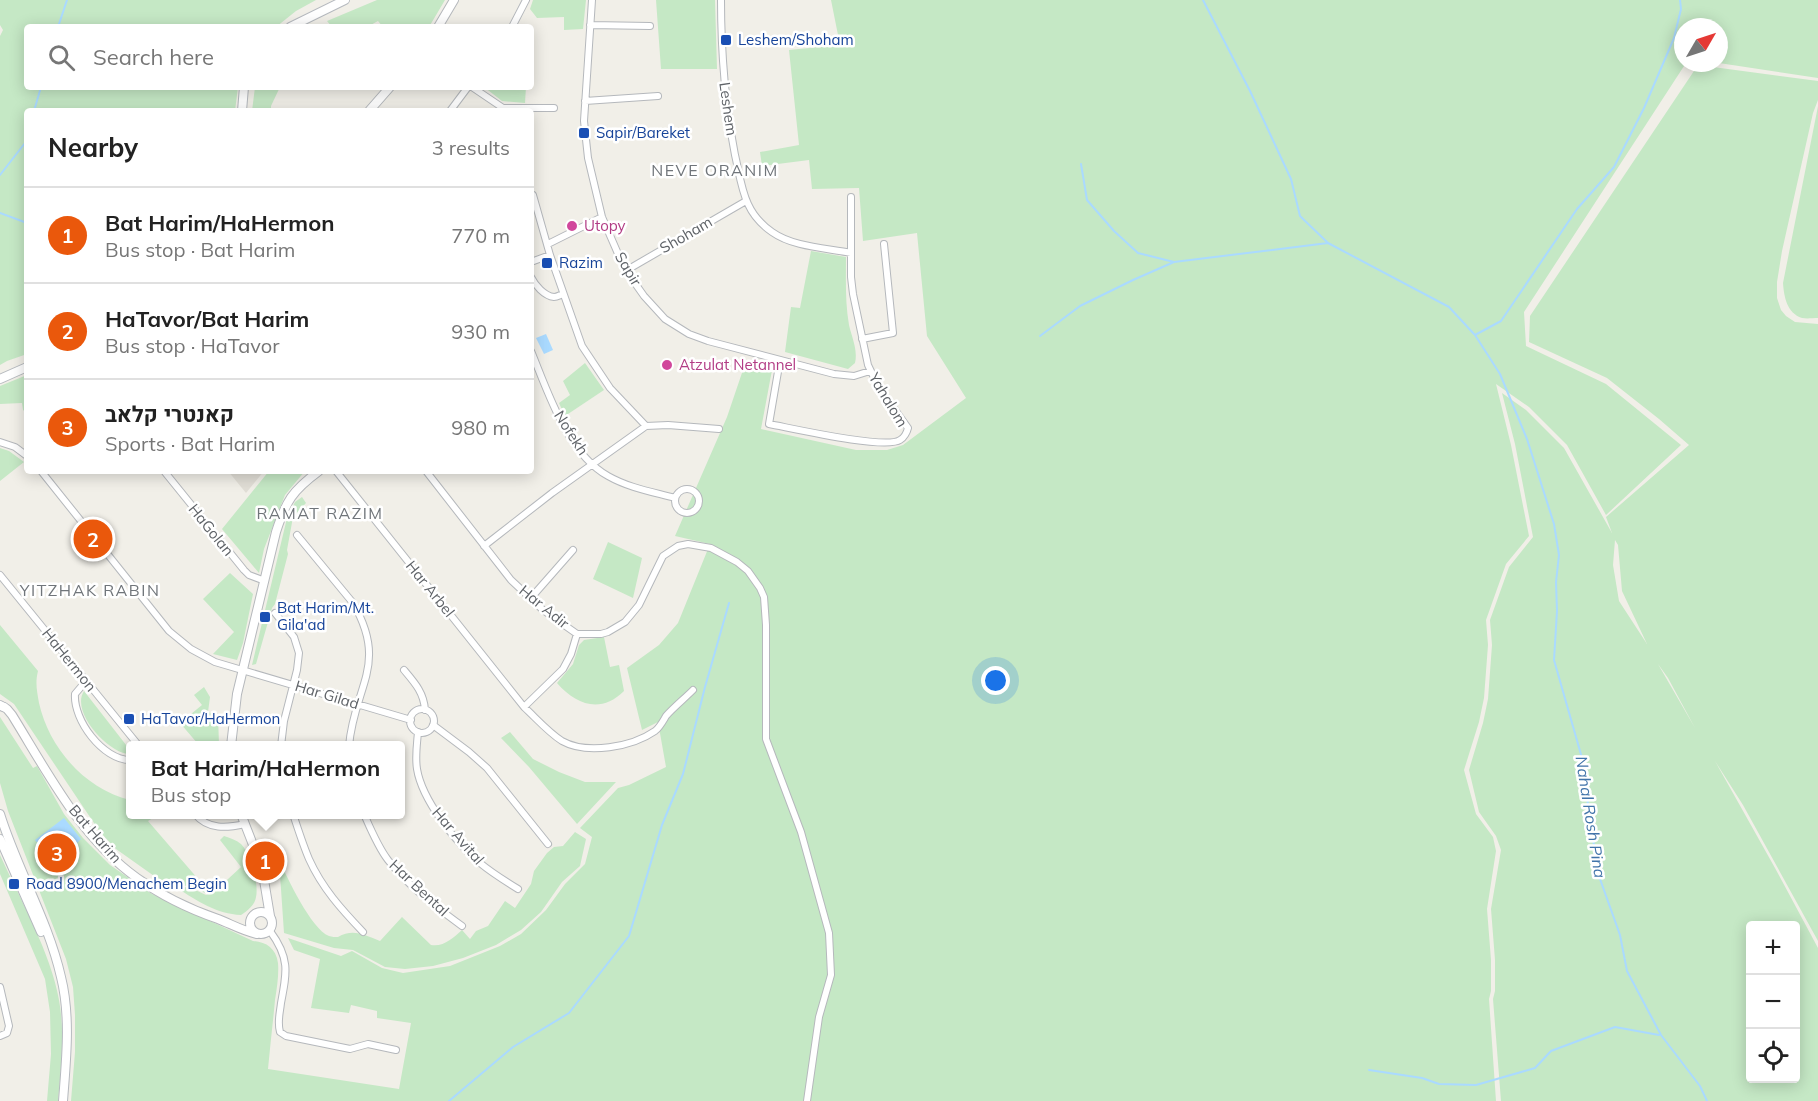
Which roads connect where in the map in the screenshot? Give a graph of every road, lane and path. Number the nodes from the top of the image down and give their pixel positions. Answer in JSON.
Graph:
{"nodes":[{"id":1,"x":345,"y":0,"type":"edge"},
{"id":2,"x":454,"y":0,"type":"edge"},
{"id":3,"x":526,"y":0,"type":"edge"},
{"id":4,"x":592,"y":0,"type":"edge"},
{"id":5,"x":722,"y":0,"type":"edge"},
{"id":6,"x":296,"y":24,"type":"edge"},
{"id":7,"x":440,"y":24,"type":"edge"},
{"id":8,"x":514,"y":24,"type":"edge"},
{"id":9,"x":590,"y":26,"type":"junction"},
{"id":10,"x":650,"y":26,"type":"dead end"},
{"id":11,"x":244,"y":90,"type":"edge"},
{"id":12,"x":387,"y":90,"type":"edge"},
{"id":13,"x":468,"y":90,"type":"edge"},
{"id":14,"x":475,"y":90,"type":"edge"},
{"id":15,"x":658,"y":96,"type":"dead end"},
{"id":16,"x":585,"y":101,"type":"junction"},
{"id":17,"x":242,"y":108,"type":"edge"},
{"id":18,"x":372,"y":108,"type":"edge"},
{"id":19,"x":452,"y":108,"type":"edge"},
{"id":20,"x":503,"y":108,"type":"edge"},
{"id":21,"x":503,"y":108,"type":"edge"},
{"id":22,"x":534,"y":108,"type":"edge"},
{"id":23,"x":534,"y":108,"type":"edge"},
{"id":24,"x":554,"y":108,"type":"dead end"},
{"id":25,"x":851,"y":197,"type":"dead end"},
{"id":26,"x":534,"y":198,"type":"edge"},
{"id":27,"x":746,"y":201,"type":"junction"},
{"id":28,"x":602,"y":217,"type":"junction"},
{"id":29,"x":548,"y":244,"type":"junction"},
{"id":30,"x":884,"y":244,"type":"dead end"},
{"id":31,"x":851,"y":253,"type":"junction"},
{"id":32,"x":550,"y":255,"type":"junction"},
{"id":33,"x":534,"y":261,"type":"edge"},
{"id":34,"x":627,"y":270,"type":"junction"},
{"id":35,"x":534,"y":283,"type":"edge"},
{"id":36,"x":564,"y":294,"type":"junction"},
{"id":37,"x":862,"y":339,"type":"junction"},
{"id":38,"x":534,"y":358,"type":"edge"},
{"id":39,"x":780,"y":360,"type":"junction"},
{"id":40,"x":24,"y":368,"type":"edge"},
{"id":41,"x":870,"y":371,"type":"junction"},
{"id":42,"x":0,"y":379,"type":"edge"},
{"id":43,"x":646,"y":426,"type":"junction"},
{"id":44,"x":719,"y":429,"type":"dead end"},
{"id":45,"x":0,"y":442,"type":"edge"},
{"id":46,"x":24,"y":454,"type":"edge"},
{"id":47,"x":592,"y":464,"type":"junction"},
{"id":48,"x":43,"y":474,"type":"edge"},
{"id":49,"x":166,"y":474,"type":"edge"},
{"id":50,"x":315,"y":474,"type":"edge"},
{"id":51,"x":338,"y":474,"type":"edge"},
{"id":52,"x":428,"y":474,"type":"edge"},
{"id":53,"x":675,"y":498,"type":"dead end"},
{"id":54,"x":297,"y":535,"type":"dead end"},
{"id":55,"x":484,"y":546,"type":"junction"},
{"id":56,"x":573,"y":550,"type":"dead end"},
{"id":57,"x":0,"y":575,"type":"edge"},
{"id":58,"x":265,"y":581,"type":"junction"},
{"id":59,"x":530,"y":599,"type":"junction"},
{"id":60,"x":275,"y":613,"type":"dead end"},
{"id":61,"x":577,"y":634,"type":"junction"},
{"id":62,"x":244,"y":670,"type":"junction"},
{"id":63,"x":404,"y":670,"type":"dead end"},
{"id":64,"x":86,"y":681,"type":"junction"},
{"id":65,"x":293,"y":685,"type":"junction"},
{"id":66,"x":693,"y":690,"type":"dead end"},
{"id":67,"x":358,"y":705,"type":"junction"},
{"id":68,"x":1,"y":706,"type":"edge"},
{"id":69,"x":524,"y":706,"type":"junction"},
{"id":70,"x":425,"y":710,"type":"junction"},
{"id":71,"x":411,"y":720,"type":"junction"},
{"id":72,"x":433,"y":725,"type":"junction"},
{"id":73,"x":418,"y":732,"type":"junction"},
{"id":74,"x":135,"y":741,"type":"edge"},
{"id":75,"x":232,"y":741,"type":"edge"},
{"id":76,"x":282,"y":741,"type":"edge"},
{"id":77,"x":349,"y":741,"type":"edge"},
{"id":78,"x":126,"y":760,"type":"edge"},
{"id":79,"x":0,"y":817,"type":"edge"},
{"id":80,"x":200,"y":819,"type":"edge"},
{"id":81,"x":243,"y":819,"type":"edge"},
{"id":82,"x":295,"y":819,"type":"edge"},
{"id":83,"x":366,"y":819,"type":"edge"},
{"id":84,"x":245,"y":824,"type":"junction"},
{"id":85,"x":0,"y":838,"type":"edge"},
{"id":86,"x":0,"y":844,"type":"edge"},
{"id":87,"x":548,"y":844,"type":"dead end"},
{"id":88,"x":9,"y":861,"type":"junction"},
{"id":89,"x":266,"y":888,"type":"junction"},
{"id":90,"x":518,"y":889,"type":"dead end"},
{"id":91,"x":255,"y":914,"type":"junction"},
{"id":92,"x":270,"y":916,"type":"junction"},
{"id":93,"x":227,"y":922,"type":"junction"},
{"id":94,"x":462,"y":926,"type":"dead end"},
{"id":95,"x":270,"y":931,"type":"junction"},
{"id":96,"x":363,"y":932,"type":"dead end"},
{"id":97,"x":257,"y":934,"type":"junction"},
{"id":98,"x":0,"y":987,"type":"edge"},
{"id":99,"x":66,"y":1006,"type":"junction"},
{"id":100,"x":0,"y":1036,"type":"edge"},
{"id":101,"x":396,"y":1050,"type":"dead end"},
{"id":102,"x":63,"y":1101,"type":"edge"},
{"id":103,"x":807,"y":1101,"type":"edge"}],
"edges":[{"from":1,"to":6,"type":"main road"},
{"from":2,"to":7,"type":"street"},
{"from":3,"to":8,"type":"street"},
{"from":4,"to":9,"type":"street","name":"Sapir"},
{"from":5,"to":27,"type":"street","name":"Leshem"},
{"from":9,"to":10,"type":"street"},
{"from":9,"to":16,"type":"street","name":"Sapir"},
{"from":11,"to":17,"type":"main road"},
{"from":12,"to":18,"type":"street"},
{"from":13,"to":19,"type":"street"},
{"from":14,"to":20,"type":"street"},
{"from":15,"to":16,"type":"street"},
{"from":16,"to":28,"type":"street","name":"Sapir"},
{"from":21,"to":22,"type":"street"},
{"from":23,"to":24,"type":"street"},
{"from":25,"to":31,"type":"street","name":"Yahalom"},
{"from":26,"to":29,"type":"street"},
{"from":27,"to":31,"type":"street","name":"Leshem"},
{"from":27,"to":34,"type":"street","name":"Shoham"},
{"from":28,"to":29,"type":"street"},
{"from":28,"to":34,"type":"street","name":"Sapir"},
{"from":29,"to":32,"type":"street"},
{"from":30,"to":37,"type":"street"},
{"from":31,"to":37,"type":"street","name":"Yahalom"},
{"from":32,"to":33,"type":"street"},
{"from":32,"to":36,"type":"street"},
{"from":34,"to":39,"type":"street","name":"Sapir"},
{"from":35,"to":36,"type":"street"},
{"from":36,"to":43,"type":"street"},
{"from":37,"to":41,"type":"street","name":"Yahalom"},
{"from":38,"to":47,"type":"street","name":"Nofekh"},
{"from":39,"to":41,"type":"street","name":"Sapir"},
{"from":39,"to":41,"type":"street","name":"Yahalom"},
{"from":40,"to":42,"type":"main road"},
{"from":43,"to":44,"type":"street"},
{"from":43,"to":47,"type":"street"},
{"from":45,"to":46,"type":"street"},
{"from":47,"to":53,"type":"street","name":"Nofekh"},
{"from":47,"to":55,"type":"street"},
{"from":48,"to":62,"type":"street","name":"Har Gilad"},
{"from":49,"to":58,"type":"street","name":"HaGolan"},
{"from":50,"to":58,"type":"street"},
{"from":51,"to":69,"type":"street","name":"Har Arbel"},
{"from":52,"to":55,"type":"street","name":"Har Adir"},
{"from":54,"to":67,"type":"street"},
{"from":55,"to":59,"type":"street","name":"Har Adir"},
{"from":56,"to":59,"type":"street"},
{"from":57,"to":64,"type":"street","name":"HaHermon"},
{"from":58,"to":62,"type":"street"},
{"from":59,"to":61,"type":"street","name":"Har Adir"},
{"from":60,"to":65,"type":"street"},
{"from":61,"to":69,"type":"street"},
{"from":61,"to":103,"type":"street","name":"Har Adir"},
{"from":62,"to":65,"type":"street","name":"Har Gilad"},
{"from":62,"to":75,"type":"street"},
{"from":63,"to":70,"type":"street"},
{"from":64,"to":74,"type":"street","name":"HaHermon"},
{"from":64,"to":78,"type":"street"},
{"from":65,"to":67,"type":"street","name":"Har Gilad"},
{"from":65,"to":76,"type":"street"},
{"from":66,"to":69,"type":"street","name":"Har Arbel"},
{"from":67,"to":71,"type":"street","name":"Har Gilad"},
{"from":67,"to":77,"type":"street"},
{"from":68,"to":93,"type":"street","name":"Bat Harim"},
{"from":70,"to":71,"type":"street"},
{"from":70,"to":72,"type":"street"},
{"from":71,"to":73,"type":"street"},
{"from":72,"to":73,"type":"street"},
{"from":72,"to":87,"type":"street"},
{"from":73,"to":90,"type":"street","name":"Har Avital"},
{"from":79,"to":99,"type":"main road"},
{"from":80,"to":84,"type":"street"},
{"from":81,"to":84,"type":"street"},
{"from":82,"to":96,"type":"street"},
{"from":83,"to":94,"type":"street","name":"Har Bental"},
{"from":84,"to":89,"type":"street"},
{"from":85,"to":88,"type":"main road"},
{"from":86,"to":88,"type":"main road"},
{"from":88,"to":99,"type":"main road"},
{"from":89,"to":91,"type":"street"},
{"from":89,"to":92,"type":"street"},
{"from":91,"to":92,"type":"street"},
{"from":91,"to":93,"type":"street"},
{"from":91,"to":97,"type":"street"},
{"from":92,"to":95,"type":"street"},
{"from":93,"to":97,"type":"street","name":"Bat Harim"},
{"from":95,"to":97,"type":"street"},
{"from":95,"to":101,"type":"street"},
{"from":98,"to":100,"type":"street"},
{"from":99,"to":102,"type":"main road"}]}
